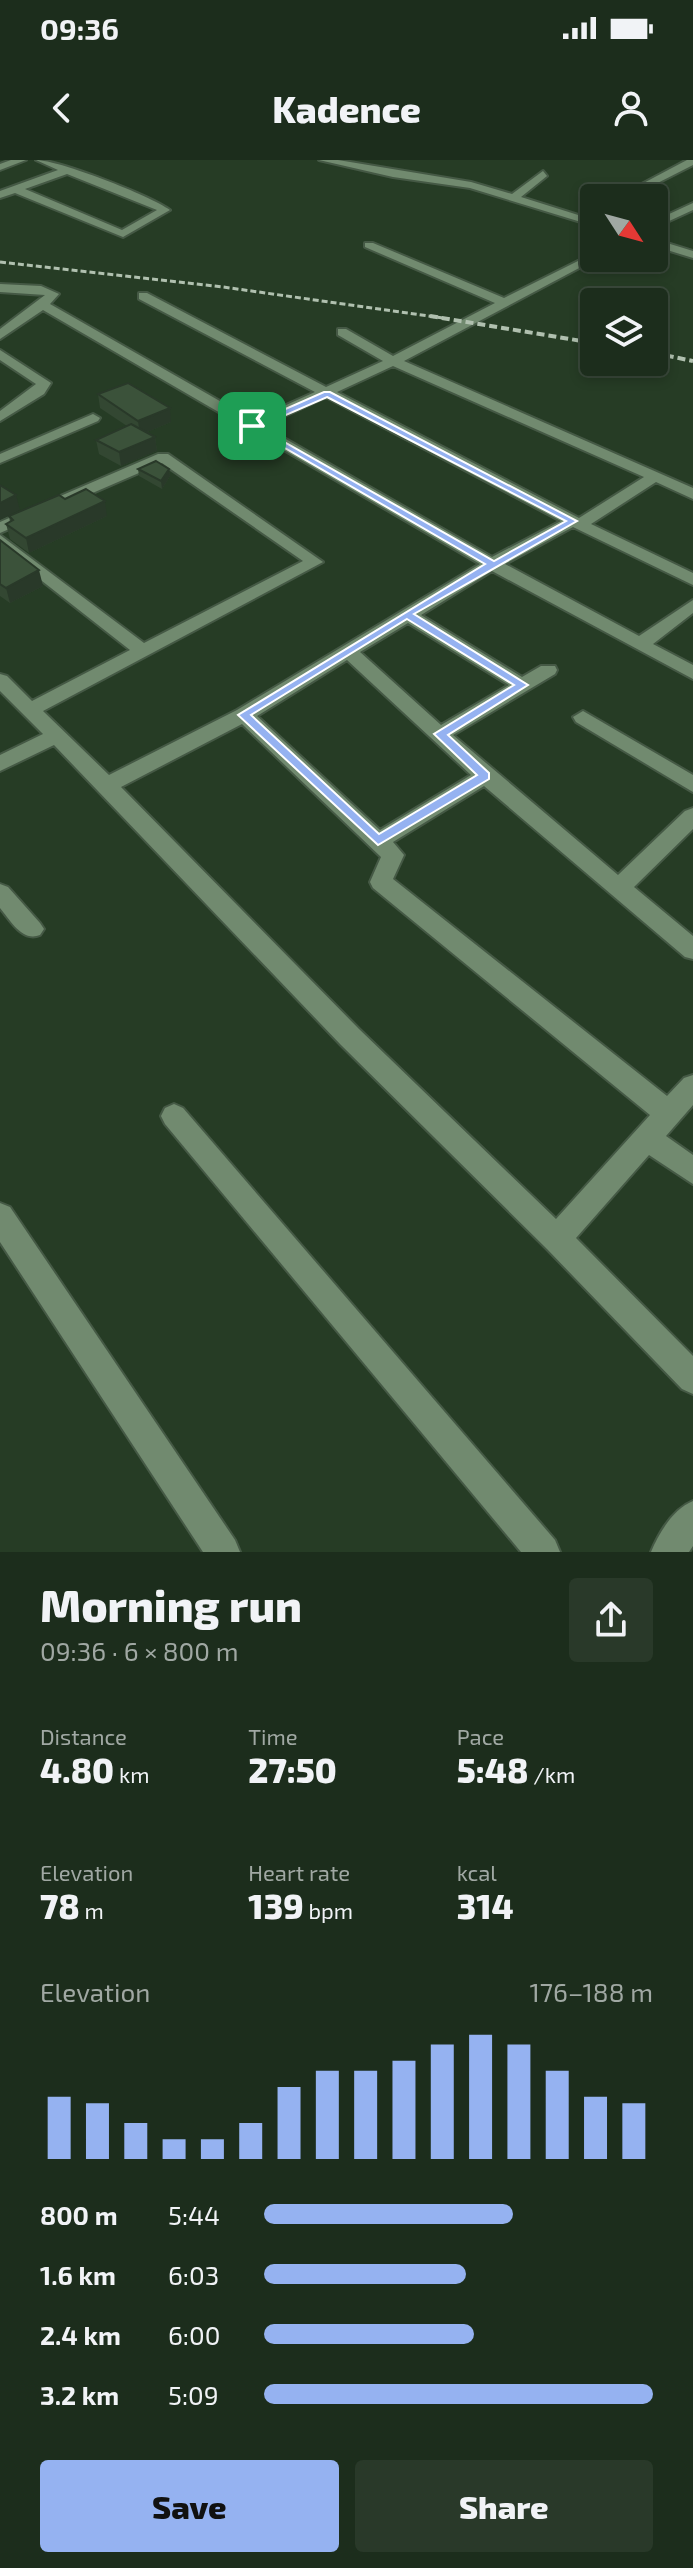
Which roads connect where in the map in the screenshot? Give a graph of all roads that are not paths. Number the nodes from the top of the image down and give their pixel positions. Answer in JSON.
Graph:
{"nodes":[{"id":1,"x":21,"y":160,"type":"edge"},
{"id":2,"x":41,"y":160,"type":"edge"},
{"id":3,"x":324,"y":160,"type":"edge"},
{"id":4,"x":693,"y":161,"type":"edge"},
{"id":5,"x":0,"y":167,"type":"edge"},
{"id":6,"x":68,"y":170,"type":"junction"},
{"id":7,"x":543,"y":174,"type":"dead end"},
{"id":8,"x":648,"y":184,"type":"edge"},
{"id":9,"x":15,"y":189,"type":"junction"},
{"id":10,"x":0,"y":195,"type":"edge"},
{"id":11,"x":514,"y":198,"type":"junction"},
{"id":12,"x":693,"y":206,"type":"edge"},
{"id":13,"x":678,"y":213,"type":"junction"},
{"id":14,"x":668,"y":218,"type":"edge"},
{"id":15,"x":693,"y":218,"type":"edge"},
{"id":16,"x":580,"y":219,"type":"edge"},
{"id":17,"x":369,"y":245,"type":"dead end"},
{"id":18,"x":668,"y":247,"type":"edge"},
{"id":19,"x":693,"y":255,"type":"edge"},
{"id":20,"x":580,"y":263,"type":"edge"},
{"id":21,"x":0,"y":288,"type":"edge"},
{"id":22,"x":143,"y":296,"type":"dead end"},
{"id":23,"x":506,"y":303,"type":"junction"},
{"id":24,"x":43,"y":305,"type":"junction"},
{"id":25,"x":0,"y":324,"type":"edge"},
{"id":26,"x":16,"y":324,"type":"junction"},
{"id":27,"x":342,"y":332,"type":"dead end"},
{"id":28,"x":0,"y":335,"type":"edge"},
{"id":29,"x":0,"y":354,"type":"edge"},
{"id":30,"x":393,"y":361,"type":"junction"},
{"id":31,"x":327,"y":394,"type":"junction"},
{"id":32,"x":0,"y":417,"type":"edge"},
{"id":33,"x":93,"y":418,"type":"dead end"},
{"id":34,"x":252,"y":426,"type":"junction"},
{"id":35,"x":0,"y":459,"type":"edge"},
{"id":36,"x":655,"y":476,"type":"junction"},
{"id":37,"x":693,"y":494,"type":"edge"},
{"id":38,"x":576,"y":523,"type":"junction"},
{"id":39,"x":0,"y":528,"type":"edge"},
{"id":40,"x":0,"y":540,"type":"edge"},
{"id":41,"x":492,"y":564,"type":"junction"},
{"id":42,"x":693,"y":580,"type":"edge"},
{"id":43,"x":693,"y":605,"type":"edge"},
{"id":44,"x":407,"y":614,"type":"junction"},
{"id":45,"x":641,"y":644,"type":"junction"},
{"id":46,"x":143,"y":651,"type":"junction"},
{"id":47,"x":348,"y":651,"type":"junction"},
{"id":48,"x":548,"y":670,"type":"dead end"},
{"id":49,"x":693,"y":673,"type":"edge"},
{"id":50,"x":0,"y":680,"type":"edge"},
{"id":51,"x":522,"y":685,"type":"junction"},
{"id":52,"x":30,"y":710,"type":"junction"},
{"id":53,"x":244,"y":715,"type":"junction"},
{"id":54,"x":583,"y":717,"type":"dead end"},
{"id":55,"x":440,"y":734,"type":"junction"},
{"id":56,"x":56,"y":736,"type":"junction"},
{"id":57,"x":0,"y":764,"type":"edge"},
{"id":58,"x":485,"y":776,"type":"junction"},
{"id":59,"x":107,"y":785,"type":"junction"},
{"id":60,"x":693,"y":785,"type":"edge"},
{"id":61,"x":693,"y":816,"type":"edge"},
{"id":62,"x":378,"y":841,"type":"junction"},
{"id":63,"x":618,"y":889,"type":"junction"},
{"id":64,"x":0,"y":893,"type":"edge"},
{"id":65,"x":32,"y":929,"type":"dead end"},
{"id":66,"x":693,"y":950,"type":"edge"},
{"id":67,"x":693,"y":1086,"type":"edge"},
{"id":68,"x":669,"y":1114,"type":"junction"},
{"id":69,"x":174,"y":1116,"type":"dead end"},
{"id":70,"x":647,"y":1138,"type":"junction"},
{"id":71,"x":693,"y":1171,"type":"edge"},
{"id":72,"x":0,"y":1217,"type":"edge"},
{"id":73,"x":557,"y":1239,"type":"junction"},
{"id":74,"x":693,"y":1378,"type":"edge"},
{"id":75,"x":693,"y":1518,"type":"edge"},
{"id":76,"x":223,"y":1552,"type":"edge"},
{"id":77,"x":543,"y":1552,"type":"edge"},
{"id":78,"x":668,"y":1552,"type":"edge"}],
"edges":[{"from":1,"to":5,"type":"street"},
{"from":2,"to":6,"type":"street"},
{"from":3,"to":11,"type":"street"},
{"from":4,"to":8,"type":"street"},
{"from":6,"to":9,"type":"street"},
{"from":6,"to":9,"type":"street"},
{"from":7,"to":11,"type":"street"},
{"from":9,"to":10,"type":"street"},
{"from":11,"to":16,"type":"street"},
{"from":12,"to":13,"type":"street"},
{"from":13,"to":14,"type":"street"},
{"from":13,"to":15,"type":"street"},
{"from":17,"to":23,"type":"street"},
{"from":18,"to":19,"type":"street"},
{"from":20,"to":23,"type":"street"},
{"from":21,"to":24,"type":"street"},
{"from":22,"to":31,"type":"street"},
{"from":23,"to":30,"type":"street"},
{"from":24,"to":26,"type":"street"},
{"from":24,"to":34,"type":"street"},
{"from":25,"to":26,"type":"street"},
{"from":26,"to":28,"type":"street"},
{"from":27,"to":30,"type":"street"},
{"from":29,"to":32,"type":"street"},
{"from":30,"to":31,"type":"street"},
{"from":30,"to":36,"type":"street"},
{"from":31,"to":34,"type":"street"},
{"from":31,"to":38,"type":"street"},
{"from":33,"to":35,"type":"street"},
{"from":34,"to":41,"type":"street"},
{"from":36,"to":37,"type":"street"},
{"from":36,"to":38,"type":"street"},
{"from":38,"to":41,"type":"street"},
{"from":38,"to":42,"type":"street"},
{"from":39,"to":46,"type":"street"},
{"from":40,"to":46,"type":"street"},
{"from":41,"to":44,"type":"street"},
{"from":41,"to":45,"type":"street"},
{"from":43,"to":45,"type":"street"},
{"from":44,"to":47,"type":"street"},
{"from":44,"to":51,"type":"street"},
{"from":45,"to":49,"type":"street"},
{"from":46,"to":52,"type":"street"},
{"from":47,"to":53,"type":"street"},
{"from":47,"to":55,"type":"street"},
{"from":48,"to":51,"type":"street"},
{"from":50,"to":52,"type":"street"},
{"from":51,"to":55,"type":"street"},
{"from":52,"to":56,"type":"street"},
{"from":53,"to":59,"type":"street"},
{"from":53,"to":62,"type":"street"},
{"from":54,"to":60,"type":"street"},
{"from":55,"to":58,"type":"street"},
{"from":56,"to":57,"type":"street"},
{"from":56,"to":59,"type":"street"},
{"from":58,"to":62,"type":"street"},
{"from":58,"to":63,"type":"street"},
{"from":59,"to":73,"type":"street"},
{"from":61,"to":63,"type":"street"},
{"from":62,"to":68,"type":"street"},
{"from":63,"to":66,"type":"street"},
{"from":64,"to":65,"type":"street"},
{"from":67,"to":68,"type":"street"},
{"from":68,"to":70,"type":"street"},
{"from":69,"to":77,"type":"street"},
{"from":70,"to":71,"type":"street"},
{"from":70,"to":73,"type":"street"},
{"from":72,"to":76,"type":"street"},
{"from":73,"to":74,"type":"street"},
{"from":75,"to":78,"type":"street"}]}
